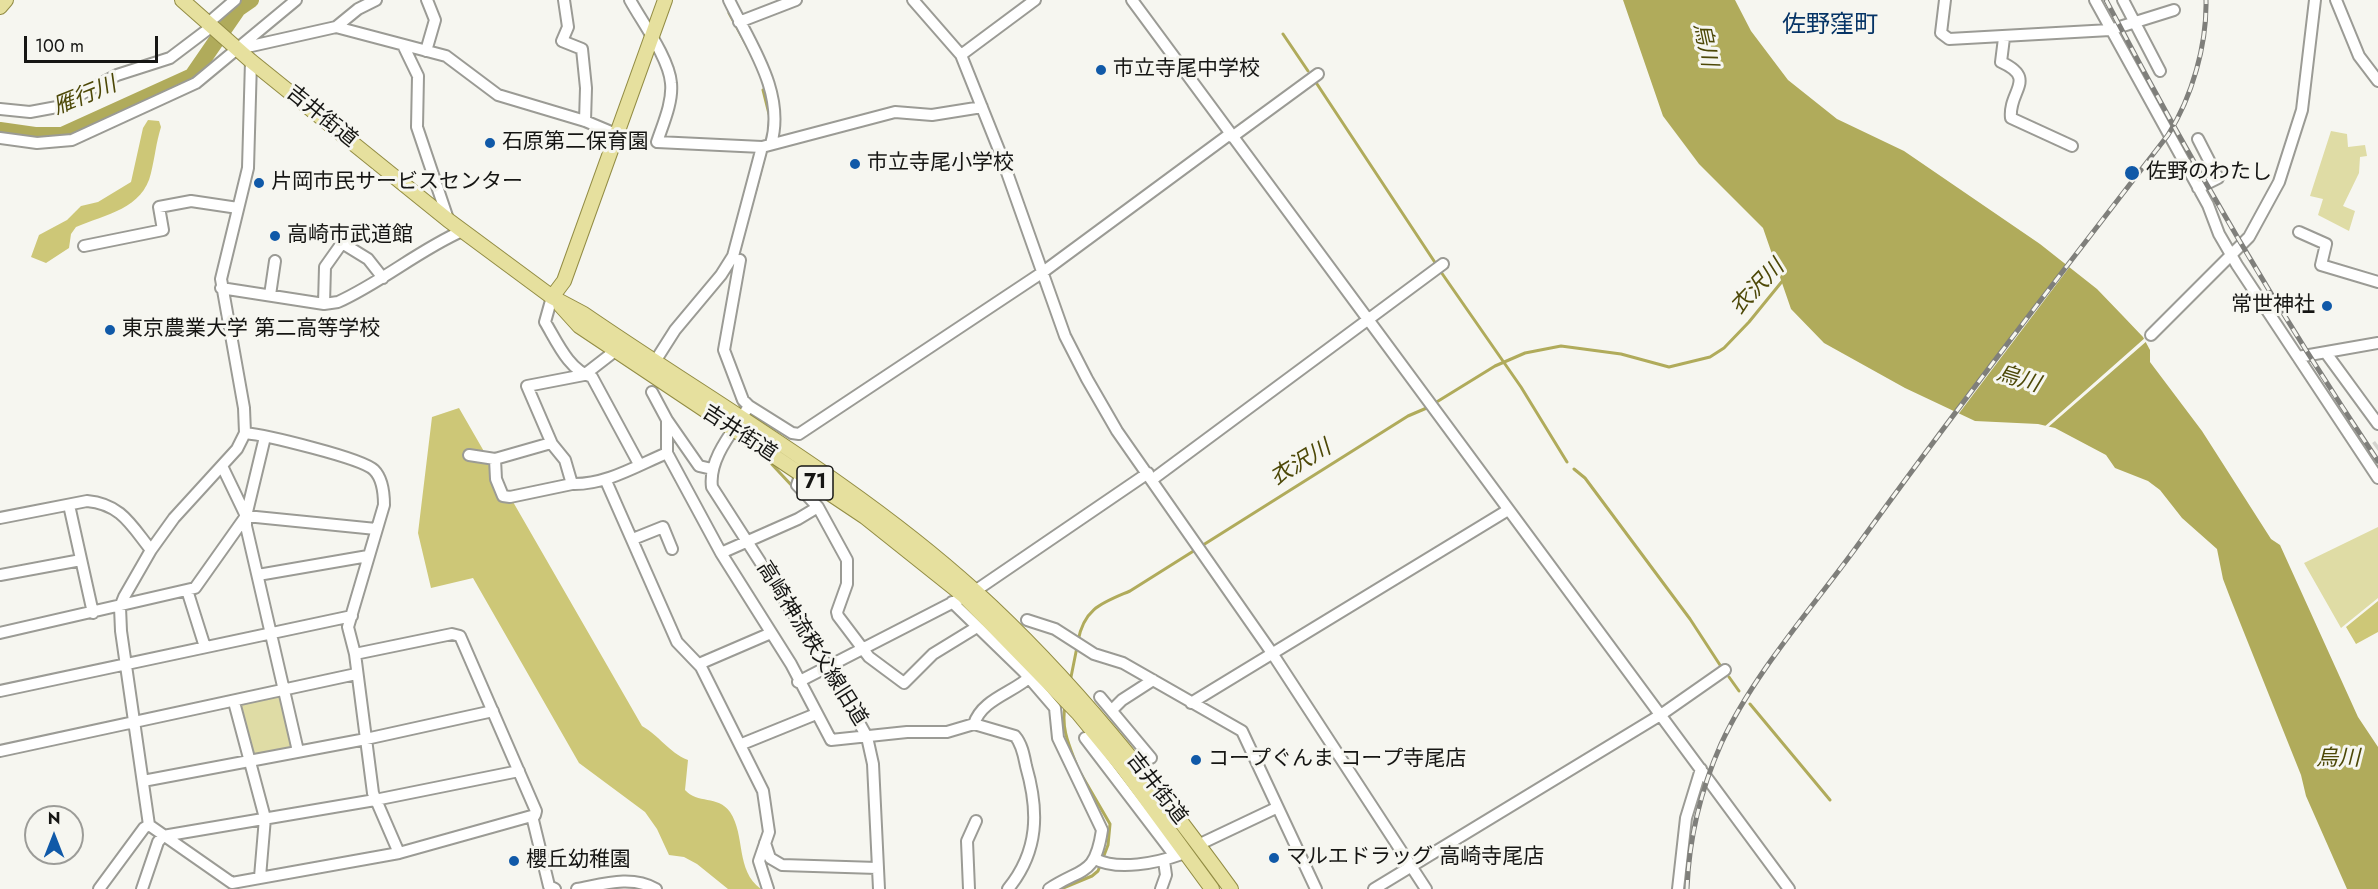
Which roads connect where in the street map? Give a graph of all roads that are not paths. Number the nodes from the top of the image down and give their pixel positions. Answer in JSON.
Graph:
{"nodes":[{"id":1,"x":6,"y":0,"type":"edge"},
{"id":2,"x":182,"y":0,"type":"edge"},
{"id":3,"x":235,"y":0,"type":"edge"},
{"id":4,"x":296,"y":0,"type":"edge"},
{"id":5,"x":376,"y":0,"type":"edge"},
{"id":6,"x":427,"y":0,"type":"edge"},
{"id":7,"x":564,"y":0,"type":"edge"},
{"id":8,"x":630,"y":0,"type":"edge"},
{"id":9,"x":665,"y":0,"type":"edge"},
{"id":10,"x":729,"y":0,"type":"edge"},
{"id":11,"x":796,"y":0,"type":"edge"},
{"id":12,"x":914,"y":0,"type":"edge"},
{"id":13,"x":1035,"y":0,"type":"edge"},
{"id":14,"x":1132,"y":0,"type":"edge"},
{"id":15,"x":1945,"y":0,"type":"edge"},
{"id":16,"x":2095,"y":0,"type":"edge"},
{"id":17,"x":2123,"y":0,"type":"edge"},
{"id":18,"x":2315,"y":0,"type":"edge"},
{"id":19,"x":2336,"y":0,"type":"edge"},
{"id":20,"x":0,"y":7,"type":"edge"},
{"id":21,"x":2174,"y":10,"type":"dead end"},
{"id":22,"x":740,"y":22,"type":"junction"},
{"id":23,"x":2135,"y":22,"type":"junction"},
{"id":24,"x":212,"y":27,"type":"junction"},
{"id":25,"x":336,"y":27,"type":"junction"},
{"id":26,"x":2110,"y":30,"type":"junction"},
{"id":27,"x":2004,"y":38,"type":"junction"},
{"id":28,"x":652,"y":39,"type":"junction"},
{"id":29,"x":403,"y":45,"type":"junction"},
{"id":30,"x":236,"y":47,"type":"junction"},
{"id":31,"x":426,"y":51,"type":"junction"},
{"id":32,"x":961,"y":55,"type":"junction"},
{"id":33,"x":251,"y":61,"type":"junction"},
{"id":34,"x":2374,"y":68,"type":"edge"},
{"id":35,"x":2160,"y":71,"type":"dead end"},
{"id":36,"x":1318,"y":74,"type":"dead end"},
{"id":37,"x":2378,"y":81,"type":"edge"},
{"id":38,"x":982,"y":107,"type":"junction"},
{"id":39,"x":0,"y":109,"type":"edge"},
{"id":40,"x":585,"y":121,"type":"junction"},
{"id":41,"x":616,"y":134,"type":"junction"},
{"id":42,"x":1231,"y":136,"type":"junction"},
{"id":43,"x":0,"y":138,"type":"edge"},
{"id":44,"x":2198,"y":139,"type":"dead end"},
{"id":45,"x":766,"y":145,"type":"junction"},
{"id":46,"x":2072,"y":146,"type":"dead end"},
{"id":47,"x":2198,"y":188,"type":"junction"},
{"id":48,"x":238,"y":208,"type":"junction"},
{"id":49,"x":448,"y":220,"type":"junction"},
{"id":50,"x":462,"y":231,"type":"junction"},
{"id":51,"x":2299,"y":232,"type":"dead end"},
{"id":52,"x":84,"y":246,"type":"dead end"},
{"id":53,"x":2231,"y":255,"type":"junction"},
{"id":54,"x":740,"y":260,"type":"dead end"},
{"id":55,"x":276,"y":261,"type":"dead end"},
{"id":56,"x":1443,"y":264,"type":"dead end"},
{"id":57,"x":1043,"y":272,"type":"junction"},
{"id":58,"x":382,"y":278,"type":"junction"},
{"id":59,"x":2378,"y":282,"type":"edge"},
{"id":60,"x":221,"y":288,"type":"junction"},
{"id":61,"x":270,"y":296,"type":"junction"},
{"id":62,"x":552,"y":297,"type":"junction"},
{"id":63,"x":324,"y":304,"type":"junction"},
{"id":64,"x":1368,"y":319,"type":"junction"},
{"id":65,"x":2151,"y":335,"type":"dead end"},
{"id":66,"x":2378,"y":343,"type":"edge"},
{"id":67,"x":615,"y":351,"type":"junction"},
{"id":68,"x":2326,"y":353,"type":"junction"},
{"id":69,"x":2298,"y":357,"type":"junction"},
{"id":70,"x":654,"y":363,"type":"junction"},
{"id":71,"x":584,"y":375,"type":"junction"},
{"id":72,"x":652,"y":392,"type":"dead end"},
{"id":73,"x":749,"y":406,"type":"junction"},
{"id":74,"x":668,"y":420,"type":"junction"},
{"id":75,"x":2378,"y":424,"type":"edge"},
{"id":76,"x":737,"y":426,"type":"junction"},
{"id":77,"x":245,"y":433,"type":"junction"},
{"id":78,"x":265,"y":437,"type":"junction"},
{"id":79,"x":551,"y":443,"type":"junction"},
{"id":80,"x":667,"y":453,"type":"junction"},
{"id":81,"x":469,"y":455,"type":"dead end"},
{"id":82,"x":495,"y":459,"type":"junction"},
{"id":83,"x":639,"y":464,"type":"junction"},
{"id":84,"x":222,"y":466,"type":"junction"},
{"id":85,"x":712,"y":469,"type":"junction"},
{"id":86,"x":801,"y":473,"type":"junction"},
{"id":87,"x":1150,"y":476,"type":"junction"},
{"id":88,"x":2378,"y":478,"type":"edge"},
{"id":89,"x":606,"y":481,"type":"junction"},
{"id":90,"x":572,"y":484,"type":"junction"},
{"id":91,"x":69,"y":504,"type":"junction"},
{"id":92,"x":818,"y":507,"type":"junction"},
{"id":93,"x":1508,"y":510,"type":"junction"},
{"id":94,"x":246,"y":516,"type":"junction"},
{"id":95,"x":0,"y":518,"type":"edge"},
{"id":96,"x":376,"y":529,"type":"junction"},
{"id":97,"x":633,"y":539,"type":"junction"},
{"id":98,"x":747,"y":540,"type":"junction"},
{"id":99,"x":672,"y":549,"type":"dead end"},
{"id":100,"x":151,"y":550,"type":"junction"},
{"id":101,"x":721,"y":554,"type":"junction"},
{"id":102,"x":368,"y":556,"type":"junction"},
{"id":103,"x":81,"y":560,"type":"junction"},
{"id":104,"x":0,"y":575,"type":"edge"},
{"id":105,"x":258,"y":575,"type":"junction"},
{"id":106,"x":187,"y":590,"type":"junction"},
{"id":107,"x":963,"y":596,"type":"junction"},
{"id":108,"x":120,"y":607,"type":"junction"},
{"id":109,"x":93,"y":613,"type":"junction"},
{"id":110,"x":352,"y":616,"type":"junction"},
{"id":111,"x":1027,"y":620,"type":"dead end"},
{"id":112,"x":977,"y":627,"type":"junction"},
{"id":113,"x":0,"y":633,"type":"edge"},
{"id":114,"x":269,"y":633,"type":"junction"},
{"id":115,"x":771,"y":633,"type":"junction"},
{"id":116,"x":205,"y":647,"type":"junction"},
{"id":117,"x":862,"y":648,"type":"junction"},
{"id":118,"x":1272,"y":653,"type":"junction"},
{"id":119,"x":355,"y":654,"type":"junction"},
{"id":120,"x":125,"y":663,"type":"junction"},
{"id":121,"x":699,"y":664,"type":"junction"},
{"id":122,"x":827,"y":666,"type":"junction"},
{"id":123,"x":1725,"y":670,"type":"dead end"},
{"id":124,"x":356,"y":674,"type":"junction"},
{"id":125,"x":1030,"y":677,"type":"junction"},
{"id":126,"x":1153,"y":680,"type":"junction"},
{"id":127,"x":798,"y":682,"type":"junction"},
{"id":128,"x":0,"y":691,"type":"edge"},
{"id":129,"x":284,"y":692,"type":"junction"},
{"id":130,"x":1100,"y":698,"type":"dead end"},
{"id":131,"x":234,"y":702,"type":"junction"},
{"id":132,"x":1191,"y":703,"type":"junction"},
{"id":133,"x":1112,"y":710,"type":"junction"},
{"id":134,"x":493,"y":711,"type":"junction"},
{"id":135,"x":816,"y":714,"type":"junction"},
{"id":136,"x":1662,"y":714,"type":"junction"},
{"id":137,"x":134,"y":723,"type":"junction"},
{"id":138,"x":974,"y":724,"type":"junction"},
{"id":139,"x":867,"y":737,"type":"junction"},
{"id":140,"x":1085,"y":738,"type":"dead end"},
{"id":141,"x":366,"y":739,"type":"junction"},
{"id":142,"x":742,"y":744,"type":"junction"},
{"id":143,"x":0,"y":751,"type":"edge"},
{"id":144,"x":298,"y":752,"type":"junction"},
{"id":145,"x":1151,"y":758,"type":"dead end"},
{"id":146,"x":249,"y":761,"type":"junction"},
{"id":147,"x":1701,"y":769,"type":"junction"},
{"id":148,"x":519,"y":771,"type":"junction"},
{"id":149,"x":142,"y":781,"type":"junction"},
{"id":150,"x":375,"y":800,"type":"junction"},
{"id":151,"x":1276,"y":808,"type":"junction"},
{"id":152,"x":532,"y":816,"type":"junction"},
{"id":153,"x":264,"y":818,"type":"junction"},
{"id":154,"x":976,"y":821,"type":"dead end"},
{"id":155,"x":149,"y":825,"type":"junction"},
{"id":156,"x":163,"y":836,"type":"junction"},
{"id":157,"x":765,"y":843,"type":"junction"},
{"id":158,"x":1198,"y":845,"type":"junction"},
{"id":159,"x":399,"y":853,"type":"junction"},
{"id":160,"x":1180,"y":854,"type":"junction"},
{"id":161,"x":1095,"y":859,"type":"junction"},
{"id":162,"x":1164,"y":861,"type":"junction"},
{"id":163,"x":1411,"y":867,"type":"junction"},
{"id":164,"x":877,"y":868,"type":"junction"},
{"id":165,"x":260,"y":877,"type":"junction"},
{"id":166,"x":99,"y":889,"type":"edge"},
{"id":167,"x":142,"y":889,"type":"edge"},
{"id":168,"x":555,"y":889,"type":"edge"},
{"id":169,"x":577,"y":889,"type":"edge"},
{"id":170,"x":656,"y":889,"type":"edge"},
{"id":171,"x":768,"y":889,"type":"edge"},
{"id":172,"x":879,"y":889,"type":"edge"},
{"id":173,"x":969,"y":889,"type":"edge"},
{"id":174,"x":1008,"y":889,"type":"edge"},
{"id":175,"x":1049,"y":889,"type":"edge"},
{"id":176,"x":1161,"y":889,"type":"edge"},
{"id":177,"x":1212,"y":889,"type":"edge"},
{"id":178,"x":1231,"y":889,"type":"edge"},
{"id":179,"x":1316,"y":889,"type":"edge"},
{"id":180,"x":1374,"y":889,"type":"edge"},
{"id":181,"x":1426,"y":889,"type":"edge"},
{"id":182,"x":1678,"y":889,"type":"edge"},
{"id":183,"x":1789,"y":889,"type":"edge"}],
"edges":[{"from":1,"to":20,"type":"main road"},
{"from":2,"to":24,"type":"main road","number":"71"},
{"from":3,"to":24,"type":"street"},
{"from":4,"to":30,"type":"street"},
{"from":5,"to":25,"type":"street"},
{"from":6,"to":31,"type":"street"},
{"from":7,"to":40,"type":"street"},
{"from":8,"to":28,"type":"street"},
{"from":9,"to":28,"type":"main road"},
{"from":10,"to":22,"type":"street"},
{"from":11,"to":22,"type":"street"},
{"from":12,"to":32,"type":"street"},
{"from":13,"to":32,"type":"street"},
{"from":14,"to":42,"type":"street"},
{"from":15,"to":27,"type":"street"},
{"from":16,"to":26,"type":"street"},
{"from":17,"to":23,"type":"street"},
{"from":18,"to":53,"type":"street"},
{"from":19,"to":34,"type":"street"},
{"from":21,"to":23,"type":"street"},
{"from":22,"to":45,"type":"street"},
{"from":23,"to":26,"type":"street"},
{"from":23,"to":35,"type":"street"},
{"from":24,"to":30,"type":"main road","number":"71"},
{"from":24,"to":39,"type":"street"},
{"from":25,"to":29,"type":"street"},
{"from":25,"to":30,"type":"street"},
{"from":26,"to":27,"type":"street"},
{"from":26,"to":47,"type":"street"},
{"from":27,"to":46,"type":"street"},
{"from":28,"to":41,"type":"main road"},
{"from":28,"to":45,"type":"street"},
{"from":29,"to":31,"type":"street"},
{"from":29,"to":49,"type":"street"},
{"from":30,"to":33,"type":"main road","name":"吉井街道","number":"71"},
{"from":30,"to":43,"type":"street"},
{"from":31,"to":40,"type":"street"},
{"from":32,"to":38,"type":"street"},
{"from":33,"to":48,"type":"street"},
{"from":33,"to":49,"type":"main road","name":"吉井街道","number":"71"},
{"from":34,"to":37,"type":"street"},
{"from":36,"to":42,"type":"street"},
{"from":38,"to":45,"type":"street"},
{"from":38,"to":57,"type":"street"},
{"from":40,"to":41,"type":"street"},
{"from":41,"to":62,"type":"main road"},
{"from":42,"to":57,"type":"street"},
{"from":42,"to":64,"type":"street"},
{"from":44,"to":47,"type":"street"},
{"from":45,"to":70,"type":"street"},
{"from":47,"to":53,"type":"street"},
{"from":48,"to":52,"type":"street"},
{"from":48,"to":60,"type":"street"},
{"from":49,"to":50,"type":"main road","name":"吉井街道","number":"71"},
{"from":50,"to":58,"type":"street"},
{"from":50,"to":62,"type":"main road","name":"吉井街道","number":"71"},
{"from":51,"to":59,"type":"street"},
{"from":53,"to":65,"type":"street"},
{"from":53,"to":69,"type":"street"},
{"from":54,"to":73,"type":"street"},
{"from":55,"to":61,"type":"street"},
{"from":56,"to":64,"type":"street"},
{"from":57,"to":73,"type":"street"},
{"from":57,"to":87,"type":"street"},
{"from":58,"to":63,"type":"street"},
{"from":58,"to":63,"type":"street"},
{"from":60,"to":61,"type":"street"},
{"from":60,"to":77,"type":"street"},
{"from":61,"to":63,"type":"street"},
{"from":62,"to":67,"type":"main road","name":"吉井街道","number":"71"},
{"from":62,"to":70,"type":"main road","name":"吉井街道","number":"71"},
{"from":62,"to":71,"type":"street"},
{"from":64,"to":87,"type":"street"},
{"from":64,"to":93,"type":"street"},
{"from":66,"to":68,"type":"street"},
{"from":67,"to":71,"type":"street"},
{"from":67,"to":76,"type":"main road","name":"吉井街道","number":"71"},
{"from":68,"to":69,"type":"street"},
{"from":68,"to":75,"type":"street"},
{"from":69,"to":88,"type":"street"},
{"from":70,"to":76,"type":"main road","name":"吉井街道","number":"71"},
{"from":71,"to":79,"type":"street"},
{"from":71,"to":83,"type":"street"},
{"from":72,"to":74,"type":"street"},
{"from":73,"to":76,"type":"street"},
{"from":74,"to":80,"type":"street"},
{"from":74,"to":85,"type":"street"},
{"from":76,"to":85,"type":"street"},
{"from":76,"to":86,"type":"main road","name":"吉井街道","number":"71"},
{"from":76,"to":107,"type":"main road","name":"吉井街道","number":"71"},
{"from":77,"to":78,"type":"street"},
{"from":77,"to":84,"type":"street"},
{"from":78,"to":94,"type":"street"},
{"from":78,"to":96,"type":"street"},
{"from":79,"to":82,"type":"street"},
{"from":79,"to":90,"type":"street"},
{"from":80,"to":83,"type":"street"},
{"from":80,"to":101,"type":"street"},
{"from":81,"to":82,"type":"street"},
{"from":82,"to":90,"type":"street"},
{"from":83,"to":89,"type":"street"},
{"from":84,"to":94,"type":"street"},
{"from":84,"to":100,"type":"street"},
{"from":85,"to":98,"type":"street","name":"高崎神流秩父線旧道"},
{"from":86,"to":92,"type":"street"},
{"from":86,"to":107,"type":"main road","name":"吉井街道","number":"71"},
{"from":87,"to":107,"type":"street"},
{"from":87,"to":118,"type":"street"},
{"from":89,"to":90,"type":"street"},
{"from":89,"to":97,"type":"street"},
{"from":91,"to":95,"type":"street"},
{"from":91,"to":100,"type":"street"},
{"from":91,"to":103,"type":"street"},
{"from":92,"to":98,"type":"street"},
{"from":92,"to":117,"type":"street"},
{"from":93,"to":118,"type":"street"},
{"from":93,"to":136,"type":"street"},
{"from":94,"to":96,"type":"street"},
{"from":94,"to":105,"type":"street"},
{"from":94,"to":106,"type":"street"},
{"from":96,"to":102,"type":"street"},
{"from":97,"to":99,"type":"street"},
{"from":97,"to":121,"type":"street"},
{"from":98,"to":101,"type":"street"},
{"from":98,"to":122,"type":"street","name":"高崎神流秩父線旧道"},
{"from":100,"to":108,"type":"street"},
{"from":101,"to":115,"type":"street"},
{"from":102,"to":105,"type":"street"},
{"from":102,"to":110,"type":"street"},
{"from":103,"to":104,"type":"street"},
{"from":103,"to":109,"type":"street"},
{"from":105,"to":114,"type":"street"},
{"from":106,"to":108,"type":"street"},
{"from":106,"to":116,"type":"street"},
{"from":107,"to":112,"type":"street"},
{"from":107,"to":117,"type":"street"},
{"from":107,"to":158,"type":"main road","name":"吉井街道","number":"71"},
{"from":107,"to":160,"type":"main road","name":"吉井街道","number":"71"},
{"from":108,"to":109,"type":"street"},
{"from":108,"to":120,"type":"street"},
{"from":109,"to":113,"type":"street"},
{"from":110,"to":114,"type":"street"},
{"from":110,"to":119,"type":"street"},
{"from":111,"to":126,"type":"street"},
{"from":112,"to":117,"type":"street"},
{"from":112,"to":125,"type":"street"},
{"from":114,"to":116,"type":"street"},
{"from":114,"to":129,"type":"street"},
{"from":115,"to":121,"type":"street"},
{"from":115,"to":127,"type":"street"},
{"from":116,"to":120,"type":"street"},
{"from":117,"to":122,"type":"street"},
{"from":118,"to":132,"type":"street"},
{"from":118,"to":163,"type":"street"},
{"from":119,"to":124,"type":"street"},
{"from":119,"to":134,"type":"street"},
{"from":120,"to":128,"type":"street"},
{"from":120,"to":137,"type":"street"},
{"from":121,"to":142,"type":"street"},
{"from":122,"to":127,"type":"street"},
{"from":122,"to":139,"type":"street","name":"高崎神流秩父線旧道"},
{"from":123,"to":136,"type":"street"},
{"from":124,"to":129,"type":"street"},
{"from":124,"to":141,"type":"street"},
{"from":125,"to":138,"type":"street"},
{"from":125,"to":161,"type":"street"},
{"from":126,"to":132,"type":"street"},
{"from":126,"to":133,"type":"street"},
{"from":127,"to":135,"type":"street"},
{"from":129,"to":131,"type":"street"},
{"from":129,"to":144,"type":"street"},
{"from":130,"to":133,"type":"street"},
{"from":131,"to":137,"type":"street"},
{"from":131,"to":146,"type":"street"},
{"from":132,"to":151,"type":"street"},
{"from":133,"to":145,"type":"street"},
{"from":134,"to":141,"type":"street"},
{"from":134,"to":148,"type":"street"},
{"from":135,"to":139,"type":"street"},
{"from":135,"to":142,"type":"street"},
{"from":136,"to":147,"type":"street"},
{"from":136,"to":163,"type":"street"},
{"from":137,"to":143,"type":"street"},
{"from":137,"to":149,"type":"street"},
{"from":138,"to":139,"type":"street"},
{"from":138,"to":174,"type":"street"},
{"from":139,"to":164,"type":"street","name":"高崎神流秩父線旧道"},
{"from":140,"to":160,"type":"street"},
{"from":141,"to":144,"type":"street"},
{"from":141,"to":150,"type":"street"},
{"from":142,"to":157,"type":"street"},
{"from":144,"to":146,"type":"street"},
{"from":146,"to":149,"type":"street"},
{"from":146,"to":153,"type":"street"},
{"from":147,"to":182,"type":"street"},
{"from":147,"to":183,"type":"street"},
{"from":148,"to":150,"type":"street"},
{"from":148,"to":152,"type":"street"},
{"from":149,"to":155,"type":"street"},
{"from":150,"to":153,"type":"street"},
{"from":150,"to":159,"type":"street"},
{"from":151,"to":158,"type":"street"},
{"from":151,"to":179,"type":"street"},
{"from":152,"to":159,"type":"street"},
{"from":152,"to":168,"type":"street"},
{"from":153,"to":156,"type":"street"},
{"from":153,"to":165,"type":"street"},
{"from":154,"to":173,"type":"street"},
{"from":155,"to":156,"type":"street"},
{"from":155,"to":166,"type":"street"},
{"from":156,"to":165,"type":"street"},
{"from":156,"to":167,"type":"street"},
{"from":157,"to":164,"type":"street"},
{"from":157,"to":171,"type":"street"},
{"from":158,"to":178,"type":"main road","name":"吉井街道","number":"71"},
{"from":159,"to":165,"type":"street"},
{"from":160,"to":162,"type":"street"},
{"from":160,"to":177,"type":"main road","name":"吉井街道","number":"71"},
{"from":161,"to":162,"type":"street"},
{"from":161,"to":175,"type":"street"},
{"from":162,"to":176,"type":"street"},
{"from":163,"to":180,"type":"street"},
{"from":163,"to":181,"type":"street"},
{"from":164,"to":172,"type":"street","name":"高崎神流秩父線旧道"},
{"from":169,"to":170,"type":"street"}]}
